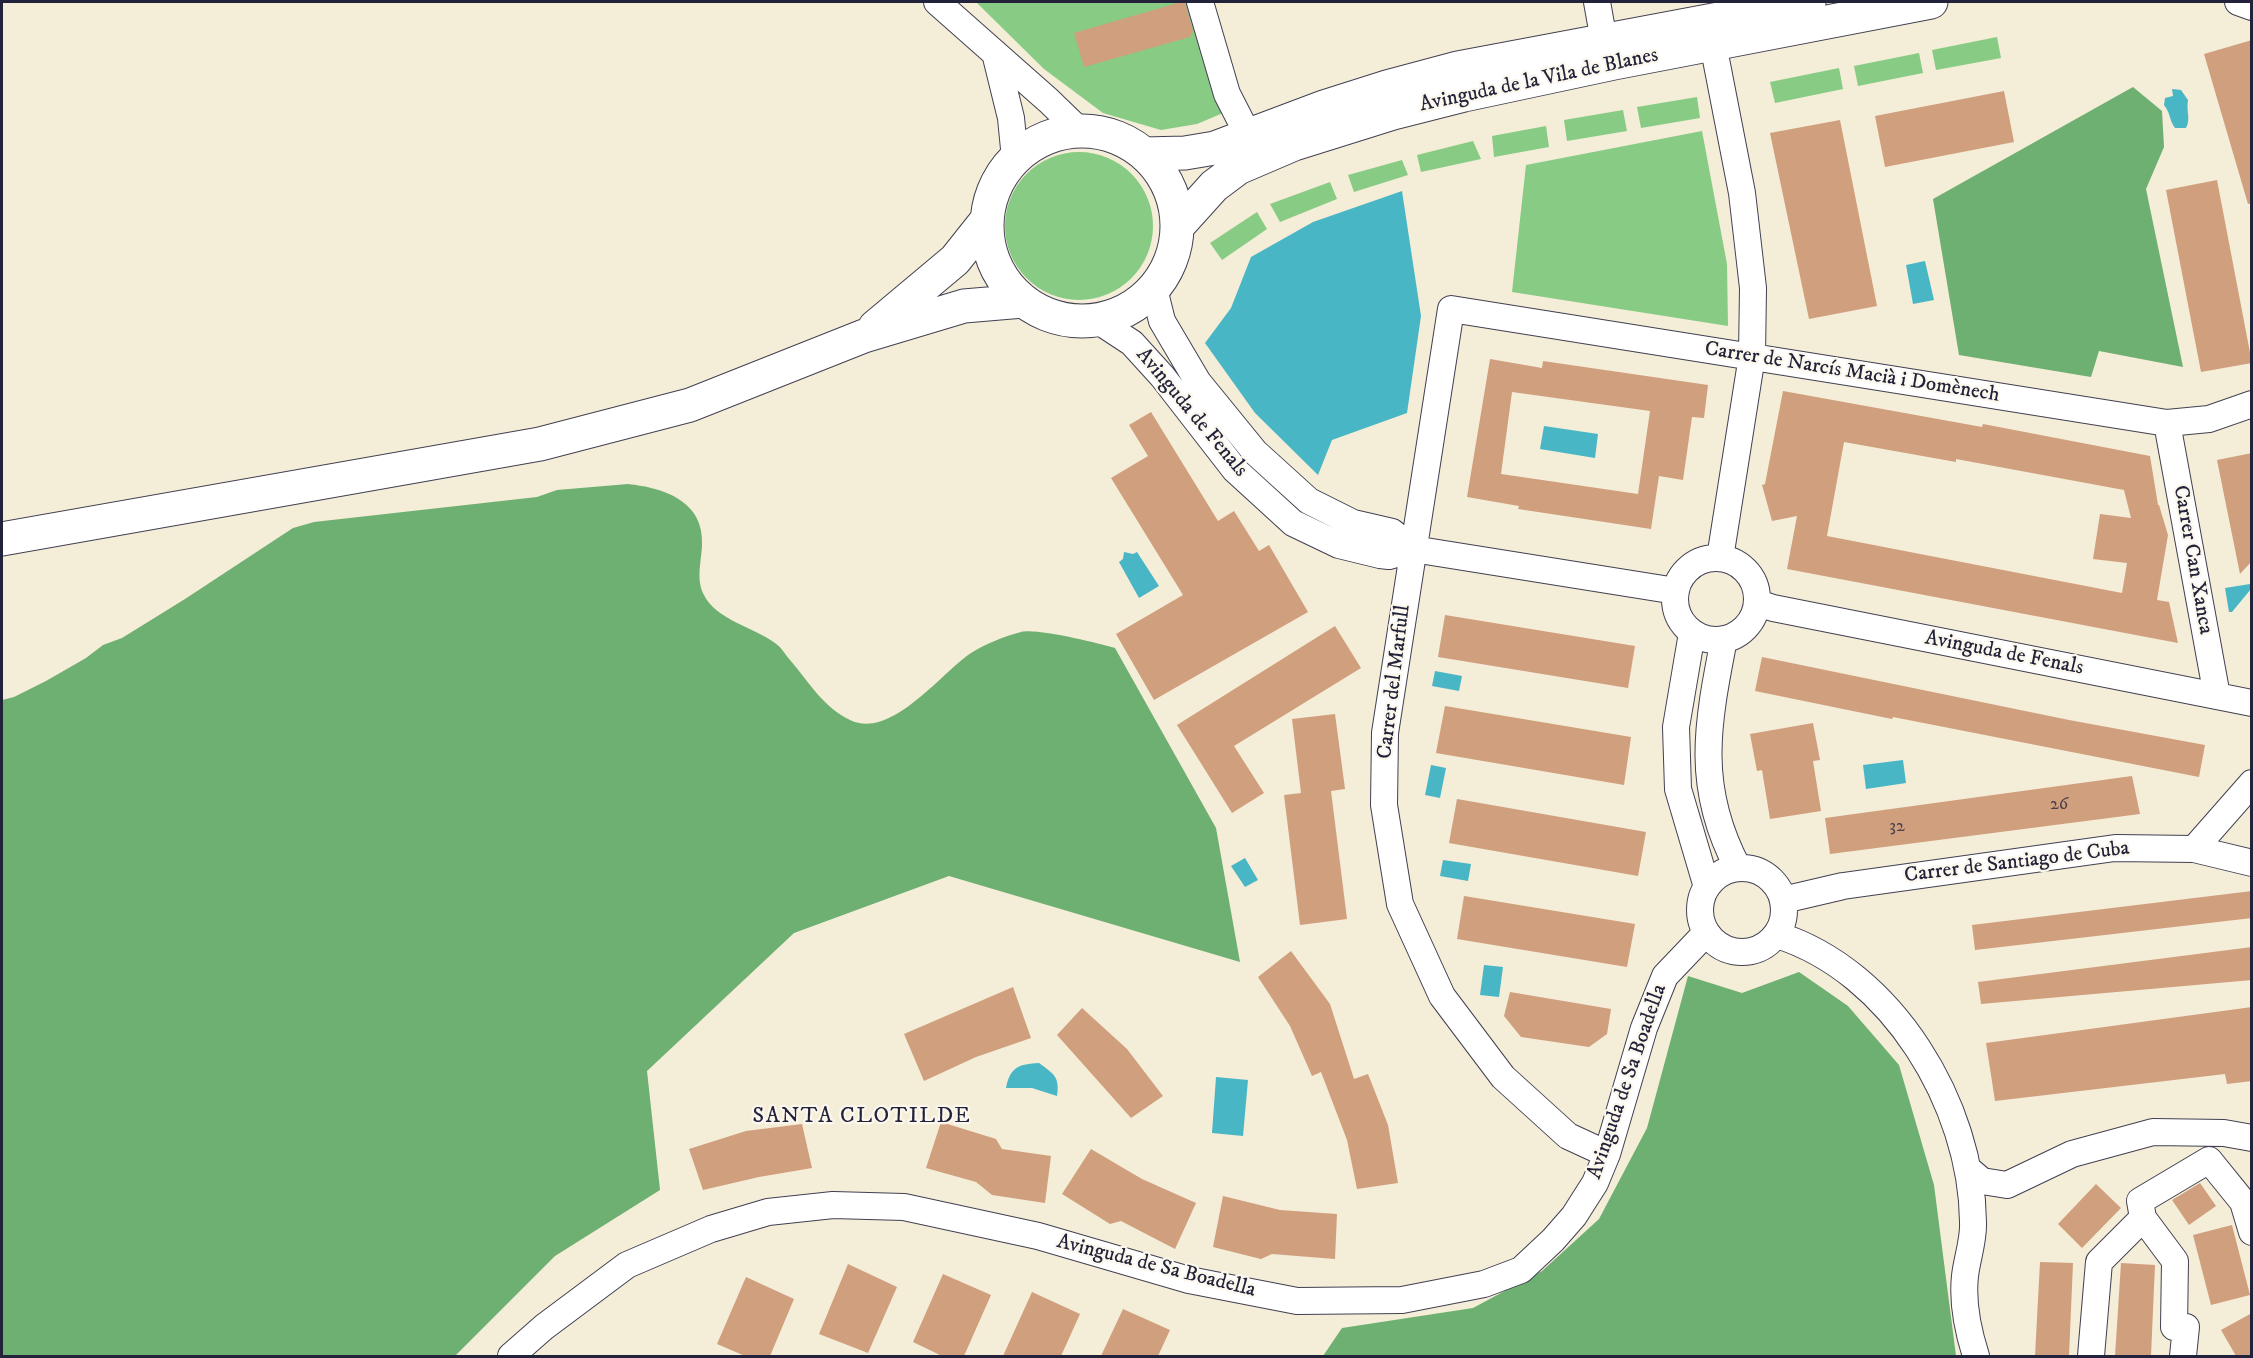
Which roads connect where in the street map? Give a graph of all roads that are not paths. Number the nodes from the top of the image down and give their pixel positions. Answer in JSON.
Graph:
{"nodes":[{"id":1,"x":937,"y":2,"type":"edge"},
{"id":2,"x":1200,"y":2,"type":"edge"},
{"id":3,"x":1597,"y":2,"type":"edge"},
{"id":4,"x":1809,"y":2,"type":"edge"},
{"id":5,"x":1931,"y":2,"type":"edge"},
{"id":6,"x":2238,"y":2,"type":"edge"},
{"id":7,"x":2252,"y":7,"type":"edge"},
{"id":8,"x":1604,"y":41,"type":"junction"},
{"id":9,"x":1713,"y":44,"type":"junction"},
{"id":10,"x":995,"y":53,"type":"junction"},
{"id":11,"x":1080,"y":131,"type":"junction"},
{"id":12,"x":1248,"y":135,"type":"junction"},
{"id":13,"x":1144,"y":154,"type":"junction"},
{"id":14,"x":1015,"y":159,"type":"junction"},
{"id":15,"x":986,"y":221,"type":"junction"},
{"id":16,"x":1177,"y":228,"type":"junction"},
{"id":17,"x":1154,"y":289,"type":"junction"},
{"id":18,"x":1023,"y":302,"type":"junction"},
{"id":19,"x":1451,"y":309,"type":"joint"},
{"id":20,"x":1097,"y":320,"type":"junction"},
{"id":21,"x":864,"y":336,"type":"junction"},
{"id":22,"x":1752,"y":356,"type":"junction"},
{"id":23,"x":2252,"y":404,"type":"edge"},
{"id":24,"x":2167,"y":423,"type":"junction"},
{"id":25,"x":2,"y":538,"type":"edge"},
{"id":26,"x":1413,"y":549,"type":"junction"},
{"id":27,"x":1720,"y":558,"type":"junction"},
{"id":28,"x":1676,"y":591,"type":"junction"},
{"id":29,"x":1758,"y":603,"type":"junction"},
{"id":30,"x":1692,"y":633,"type":"junction"},
{"id":31,"x":1724,"y":639,"type":"junction"},
{"id":32,"x":2217,"y":696,"type":"junction"},
{"id":33,"x":2252,"y":703,"type":"edge"},
{"id":34,"x":2252,"y":783,"type":"edge"},
{"id":35,"x":2194,"y":849,"type":"junction"},
{"id":36,"x":2252,"y":863,"type":"edge"},
{"id":37,"x":1738,"y":868,"type":"junction"},
{"id":38,"x":1707,"y":887,"type":"junction"},
{"id":39,"x":1783,"y":900,"type":"junction"},
{"id":40,"x":1706,"y":933,"type":"junction"},
{"id":41,"x":1777,"y":935,"type":"junction"},
{"id":42,"x":2252,"y":1138,"type":"edge"},
{"id":43,"x":1607,"y":1154,"type":"junction"},
{"id":44,"x":1968,"y":1169,"type":"junction"},
{"id":45,"x":2007,"y":1185,"type":"junction"},
{"id":46,"x":2143,"y":1218,"type":"junction"},
{"id":47,"x":1974,"y":1224,"type":"junction"},
{"id":48,"x":2252,"y":1232,"type":"edge"},
{"id":49,"x":511,"y":1356,"type":"edge"},
{"id":50,"x":1976,"y":1356,"type":"edge"},
{"id":51,"x":2091,"y":1356,"type":"edge"},
{"id":52,"x":2183,"y":1356,"type":"edge"}],
"edges":[{"from":1,"to":10,"type":"street"},
{"from":2,"to":12,"type":"street"},
{"from":3,"to":8,"type":"street"},
{"from":4,"to":8,"type":"main road"},
{"from":5,"to":9,"type":"main road","name":"Avinguda de la Vila de Blanes"},
{"from":6,"to":7,"type":"street"},
{"from":8,"to":12,"type":"main road"},
{"from":9,"to":16,"type":"main road","name":"Avinguda de la Vila de Blanes"},
{"from":9,"to":22,"type":"street"},
{"from":10,"to":11,"type":"street"},
{"from":10,"to":14,"type":"street"},
{"from":11,"to":13,"type":"main road"},
{"from":11,"to":14,"type":"main road"},
{"from":12,"to":13,"type":"main road"},
{"from":13,"to":16,"type":"main road"},
{"from":14,"to":15,"type":"main road"},
{"from":15,"to":18,"type":"main road"},
{"from":15,"to":21,"type":"main road"},
{"from":16,"to":17,"type":"main road"},
{"from":17,"to":20,"type":"main road"},
{"from":17,"to":26,"type":"street","name":"Avinguda de Fenals"},
{"from":18,"to":20,"type":"main road"},
{"from":18,"to":21,"type":"main road"},
{"from":19,"to":22,"type":"street","name":"Carrer de Narcís Macià i Domènech"},
{"from":19,"to":26,"type":"street","name":"Carrer del Marfull"},
{"from":20,"to":26,"type":"street","name":"Avinguda de Fenals"},
{"from":21,"to":25,"type":"main road"},
{"from":22,"to":24,"type":"street","name":"Carrer de Narcís Macià i Domènech"},
{"from":22,"to":27,"type":"street"},
{"from":23,"to":24,"type":"street","name":"Carrer de Narcís Macià i Domènech"},
{"from":24,"to":32,"type":"street","name":"Carrer Can Xanca"},
{"from":26,"to":28,"type":"street","name":"Avinguda de Fenals"},
{"from":26,"to":43,"type":"street","name":"Carrer del Marfull"},
{"from":27,"to":28,"type":"street"},
{"from":27,"to":29,"type":"street"},
{"from":28,"to":30,"type":"street"},
{"from":29,"to":31,"type":"street"},
{"from":29,"to":32,"type":"street","name":"Avinguda de Fenals"},
{"from":30,"to":31,"type":"street"},
{"from":30,"to":38,"type":"street"},
{"from":31,"to":37,"type":"street"},
{"from":32,"to":33,"type":"street","name":"Avinguda de Fenals"},
{"from":34,"to":35,"type":"street"},
{"from":35,"to":36,"type":"street","name":"Carrer de Santiago de Cuba"},
{"from":35,"to":39,"type":"street","name":"Carrer de Santiago de Cuba"},
{"from":37,"to":38,"type":"street"},
{"from":37,"to":39,"type":"street"},
{"from":38,"to":40,"type":"street"},
{"from":39,"to":41,"type":"street"},
{"from":40,"to":41,"type":"street"},
{"from":40,"to":43,"type":"street","name":"Avinguda de Sa Boadella"},
{"from":41,"to":44,"type":"street"},
{"from":42,"to":45,"type":"street"},
{"from":43,"to":49,"type":"street","name":"Avinguda de Sa Boadella"},
{"from":44,"to":45,"type":"street"},
{"from":44,"to":47,"type":"street"},
{"from":45,"to":47,"type":"street"},
{"from":46,"to":48,"type":"street"},
{"from":46,"to":51,"type":"street"},
{"from":46,"to":52,"type":"street"},
{"from":47,"to":50,"type":"street"}]}
